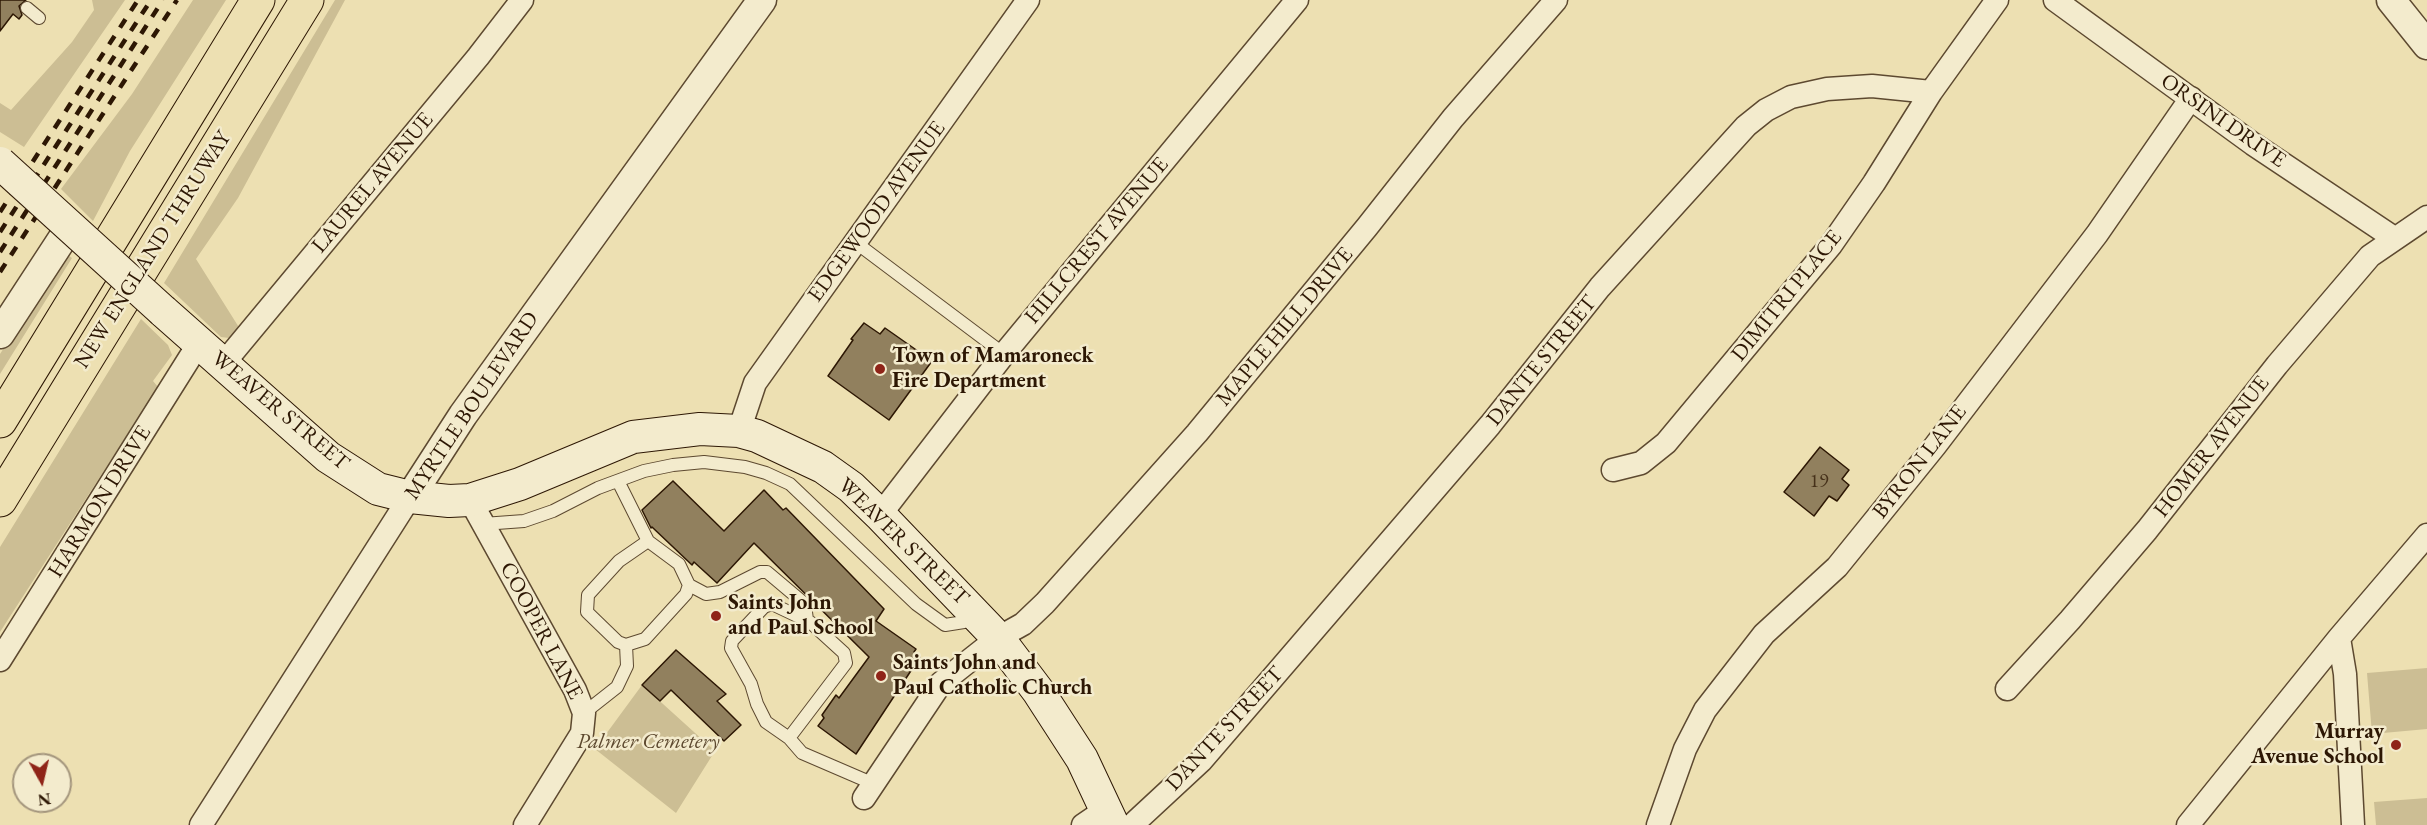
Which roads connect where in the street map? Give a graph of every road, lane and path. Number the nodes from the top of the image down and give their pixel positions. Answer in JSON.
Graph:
{"nodes":[{"id":1,"x":258,"y":0,"type":"edge"},
{"id":2,"x":307,"y":0,"type":"edge"},
{"id":3,"x":522,"y":0,"type":"edge"},
{"id":4,"x":762,"y":0,"type":"edge"},
{"id":5,"x":1028,"y":0,"type":"edge"},
{"id":6,"x":1297,"y":0,"type":"edge"},
{"id":7,"x":1556,"y":0,"type":"edge"},
{"id":8,"x":1997,"y":0,"type":"edge"},
{"id":9,"x":2055,"y":0,"type":"edge"},
{"id":10,"x":2391,"y":0,"type":"edge"},
{"id":11,"x":27,"y":8,"type":"dead end"},
{"id":12,"x":39,"y":18,"type":"dead end"},
{"id":13,"x":2427,"y":45,"type":"edge"},
{"id":14,"x":1931,"y":92,"type":"junction"},
{"id":15,"x":2191,"y":98,"type":"junction"},
{"id":16,"x":0,"y":163,"type":"edge"},
{"id":17,"x":2427,"y":217,"type":"edge"},
{"id":18,"x":65,"y":234,"type":"junction"},
{"id":19,"x":2394,"y":238,"type":"junction"},
{"id":20,"x":855,"y":242,"type":"junction"},
{"id":21,"x":0,"y":334,"type":"edge"},
{"id":22,"x":200,"y":343,"type":"junction"},
{"id":23,"x":1004,"y":354,"type":"junction"},
{"id":24,"x":223,"y":364,"type":"junction"},
{"id":25,"x":0,"y":421,"type":"edge"},
{"id":26,"x":739,"y":431,"type":"junction"},
{"id":27,"x":1613,"y":470,"type":"dead end"},
{"id":28,"x":618,"y":481,"type":"junction"},
{"id":29,"x":410,"y":497,"type":"junction"},
{"id":30,"x":0,"y":500,"type":"edge"},
{"id":31,"x":476,"y":512,"type":"junction"},
{"id":32,"x":880,"y":515,"type":"junction"},
{"id":33,"x":2427,"y":535,"type":"edge"},
{"id":34,"x":648,"y":541,"type":"junction"},
{"id":35,"x":689,"y":585,"type":"junction"},
{"id":36,"x":976,"y":614,"type":"junction"},
{"id":37,"x":807,"y":620,"type":"junction"},
{"id":38,"x":998,"y":638,"type":"junction"},
{"id":39,"x":2339,"y":638,"type":"junction"},
{"id":40,"x":626,"y":645,"type":"junction"},
{"id":41,"x":0,"y":660,"type":"edge"},
{"id":42,"x":2007,"y":689,"type":"dead end"},
{"id":43,"x":584,"y":713,"type":"junction"},
{"id":44,"x":789,"y":738,"type":"junction"},
{"id":45,"x":869,"y":791,"type":"joint"},
{"id":46,"x":1100,"y":820,"type":"edge"},
{"id":47,"x":201,"y":825,"type":"edge"},
{"id":48,"x":525,"y":825,"type":"edge"},
{"id":49,"x":1132,"y":825,"type":"edge"},
{"id":50,"x":1658,"y":825,"type":"edge"},
{"id":51,"x":2188,"y":825,"type":"edge"},
{"id":52,"x":2353,"y":825,"type":"edge"}],
"edges":[{"from":1,"to":25,"type":"highway","name":"NEW ENGLAND THRUWAY"},
{"from":2,"to":30,"type":"highway","name":"NEW ENGLAND THRUWAY"},
{"from":3,"to":24,"type":"street","name":"LAUREL AVENUE"},
{"from":4,"to":29,"type":"street","name":"MYRTLE BOULEVARD"},
{"from":5,"to":20,"type":"street","name":"EDGEWOOD AVENUE"},
{"from":6,"to":23,"type":"street","name":"HILLCREST AVENUE"},
{"from":7,"to":38,"type":"street","name":"MAPLE HILL DRIVE"},
{"from":8,"to":14,"type":"street"},
{"from":9,"to":15,"type":"street","name":"ORSINI DRIVE"},
{"from":10,"to":13,"type":"street"},
{"from":11,"to":12,"type":"lane"},
{"from":14,"to":27,"type":"street","name":"DIMITRI PLACE"},
{"from":14,"to":49,"type":"street","name":"DANTE STREET"},
{"from":15,"to":19,"type":"street","name":"ORSINI DRIVE"},
{"from":15,"to":50,"type":"street","name":"BYRON LANE"},
{"from":16,"to":18,"type":"main road","name":"WEAVER STREET","bridge":true},
{"from":17,"to":19,"type":"street","name":"HOMER AVENUE"},
{"from":18,"to":21,"type":"street"},
{"from":18,"to":22,"type":"main road","name":"WEAVER STREET","bridge":true},
{"from":19,"to":42,"type":"street","name":"HOMER AVENUE"},
{"from":20,"to":23,"type":"lane"},
{"from":20,"to":26,"type":"street","name":"EDGEWOOD AVENUE"},
{"from":22,"to":24,"type":"main road","name":"WEAVER STREET"},
{"from":22,"to":41,"type":"street","name":"HARMON DRIVE"},
{"from":23,"to":32,"type":"street","name":"HILLCREST AVENUE"},
{"from":24,"to":29,"type":"main road","name":"WEAVER STREET"},
{"from":26,"to":31,"type":"main road","name":"WEAVER STREET"},
{"from":26,"to":32,"type":"main road","name":"WEAVER STREET"},
{"from":28,"to":31,"type":"lane"},
{"from":28,"to":34,"type":"lane"},
{"from":28,"to":36,"type":"lane"},
{"from":29,"to":31,"type":"main road","name":"WEAVER STREET"},
{"from":29,"to":47,"type":"street","name":"MYRTLE BOULEVARD"},
{"from":31,"to":43,"type":"street","name":"COOPER LANE"},
{"from":32,"to":36,"type":"main road","name":"WEAVER STREET"},
{"from":33,"to":39,"type":"street"},
{"from":34,"to":35,"type":"lane"},
{"from":34,"to":40,"type":"lane"},
{"from":35,"to":37,"type":"lane"},
{"from":35,"to":40,"type":"lane"},
{"from":36,"to":38,"type":"main road","name":"WEAVER STREET"},
{"from":37,"to":44,"type":"lane"},
{"from":37,"to":44,"type":"lane"},
{"from":38,"to":45,"type":"street","name":"MAPLE HILL DRIVE"},
{"from":38,"to":46,"type":"main road","name":"WEAVER STREET"},
{"from":39,"to":51,"type":"street"},
{"from":39,"to":52,"type":"street"},
{"from":40,"to":43,"type":"lane"},
{"from":43,"to":48,"type":"street","name":"COOPER LANE"},
{"from":44,"to":45,"type":"lane"}]}
